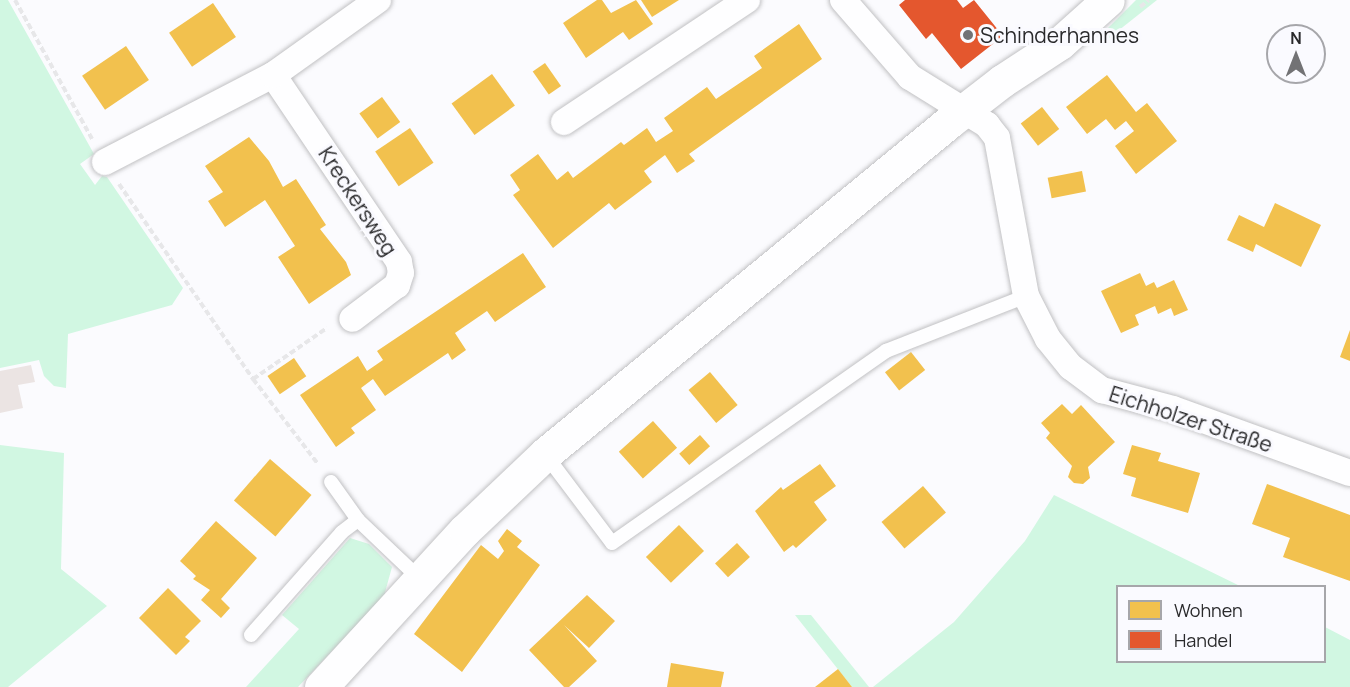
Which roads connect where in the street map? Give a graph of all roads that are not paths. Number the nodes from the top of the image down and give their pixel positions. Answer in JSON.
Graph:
{"nodes":[{"id":1,"x":378,"y":0,"type":"edge"},
{"id":2,"x":747,"y":0,"type":"edge"},
{"id":3,"x":843,"y":0,"type":"edge"},
{"id":4,"x":1108,"y":0,"type":"edge"},
{"id":5,"x":273,"y":75,"type":"junction"},
{"id":6,"x":965,"y":111,"type":"junction"},
{"id":7,"x":564,"y":122,"type":"dead end"},
{"id":8,"x":105,"y":162,"type":"road end"},
{"id":9,"x":1026,"y":296,"type":"junction"},
{"id":10,"x":352,"y":319,"type":"road end"},
{"id":11,"x":545,"y":454,"type":"junction"},
{"id":12,"x":1350,"y":473,"type":"edge"},
{"id":13,"x":331,"y":482,"type":"road end"},
{"id":14,"x":358,"y":520,"type":"junction"},
{"id":15,"x":419,"y":578,"type":"junction"},
{"id":16,"x":251,"y":635,"type":"dead end"},
{"id":17,"x":321,"y":687,"type":"edge"}],
"edges":[{"from":1,"to":5,"type":"street"},
{"from":2,"to":7,"type":"street"},
{"from":3,"to":6,"type":"street"},
{"from":4,"to":6,"type":"main road"},
{"from":5,"to":8,"type":"street"},
{"from":5,"to":10,"type":"street","name":"Kreckersweg"},
{"from":6,"to":9,"type":"street","name":"Eichholzer Straße"},
{"from":6,"to":11,"type":"main road"},
{"from":9,"to":11,"type":"lane"},
{"from":9,"to":12,"type":"street","name":"Eichholzer Straße"},
{"from":11,"to":15,"type":"main road"},
{"from":13,"to":14,"type":"lane"},
{"from":14,"to":15,"type":"lane"},
{"from":14,"to":16,"type":"lane"},
{"from":15,"to":17,"type":"main road"}]}
